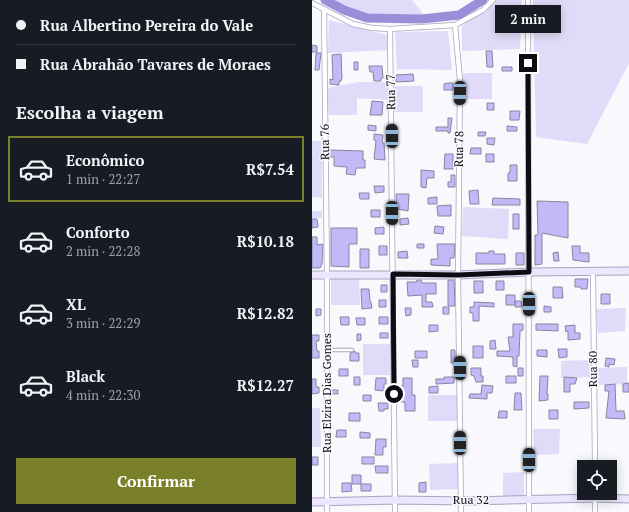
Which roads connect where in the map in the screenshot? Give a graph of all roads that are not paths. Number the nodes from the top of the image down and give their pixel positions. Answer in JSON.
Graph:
{"nodes":[{"id":1,"x":493,"y":0,"type":"edge"},
{"id":2,"x":528,"y":0,"type":"edge"},
{"id":3,"x":312,"y":3,"type":"edge"},
{"id":4,"x":324,"y":10,"type":"junction"},
{"id":5,"x":455,"y":24,"type":"junction"},
{"id":6,"x":390,"y":29,"type":"junction"},
{"id":7,"x":593,"y":271,"type":"junction"},
{"id":8,"x":629,"y":271,"type":"edge"},
{"id":9,"x":529,"y":272,"type":"junction"},
{"id":10,"x":393,"y":274,"type":"junction"},
{"id":11,"x":312,"y":275,"type":"edge"},
{"id":12,"x":327,"y":275,"type":"junction"},
{"id":13,"x":458,"y":275,"type":"junction"},
{"id":14,"x":328,"y":350,"type":"junction"},
{"id":15,"x":352,"y":350,"type":"dead end"},
{"id":16,"x":595,"y":460,"type":"edge"},
{"id":17,"x":577,"y":497,"type":"edge"},
{"id":18,"x":617,"y":497,"type":"edge"},
{"id":19,"x":629,"y":498,"type":"edge"},
{"id":20,"x":395,"y":500,"type":"junction"},
{"id":21,"x":460,"y":500,"type":"junction"},
{"id":22,"x":529,"y":500,"type":"junction"},
{"id":23,"x":595,"y":500,"type":"edge"},
{"id":24,"x":327,"y":501,"type":"junction"},
{"id":25,"x":312,"y":502,"type":"edge"},
{"id":26,"x":327,"y":512,"type":"edge"},
{"id":27,"x":395,"y":512,"type":"edge"},
{"id":28,"x":461,"y":512,"type":"edge"},
{"id":29,"x":530,"y":512,"type":"edge"},
{"id":30,"x":595,"y":512,"type":"edge"}],
"edges":[{"from":1,"to":5,"type":"street"},
{"from":2,"to":9,"type":"street"},
{"from":3,"to":4,"type":"street"},
{"from":4,"to":6,"type":"street"},
{"from":4,"to":12,"type":"street","name":"Rua 76"},
{"from":5,"to":6,"type":"street"},
{"from":5,"to":13,"type":"street","name":"Rua 78"},
{"from":6,"to":10,"type":"street","name":"Rua 77"},
{"from":7,"to":8,"type":"main road"},
{"from":7,"to":9,"type":"main road"},
{"from":7,"to":16,"type":"street","name":"Rua 80"},
{"from":9,"to":13,"type":"main road"},
{"from":9,"to":22,"type":"street"},
{"from":10,"to":12,"type":"main road"},
{"from":10,"to":13,"type":"main road"},
{"from":10,"to":20,"type":"street","name":"Rua 77"},
{"from":11,"to":12,"type":"main road"},
{"from":12,"to":14,"type":"street","name":"Rua Elzira Dias Gomes"},
{"from":13,"to":21,"type":"street","name":"Rua 78"},
{"from":14,"to":15,"type":"lane"},
{"from":14,"to":24,"type":"street","name":"Rua Elzira Dias Gomes"},
{"from":17,"to":22,"type":"main road","name":"Rua 32"},
{"from":18,"to":19,"type":"main road","name":"Rua 32"},
{"from":20,"to":21,"type":"main road","name":"Rua 32"},
{"from":20,"to":24,"type":"main road","name":"Rua 32"},
{"from":20,"to":27,"type":"street","name":"Rua 77"},
{"from":21,"to":22,"type":"main road","name":"Rua 32"},
{"from":21,"to":28,"type":"street","name":"Rua 78"},
{"from":22,"to":29,"type":"street"},
{"from":23,"to":30,"type":"street"},
{"from":24,"to":25,"type":"main road","name":"Rua 32"},
{"from":24,"to":26,"type":"street","name":"Rua Elzira Dias Gomes"}]}
